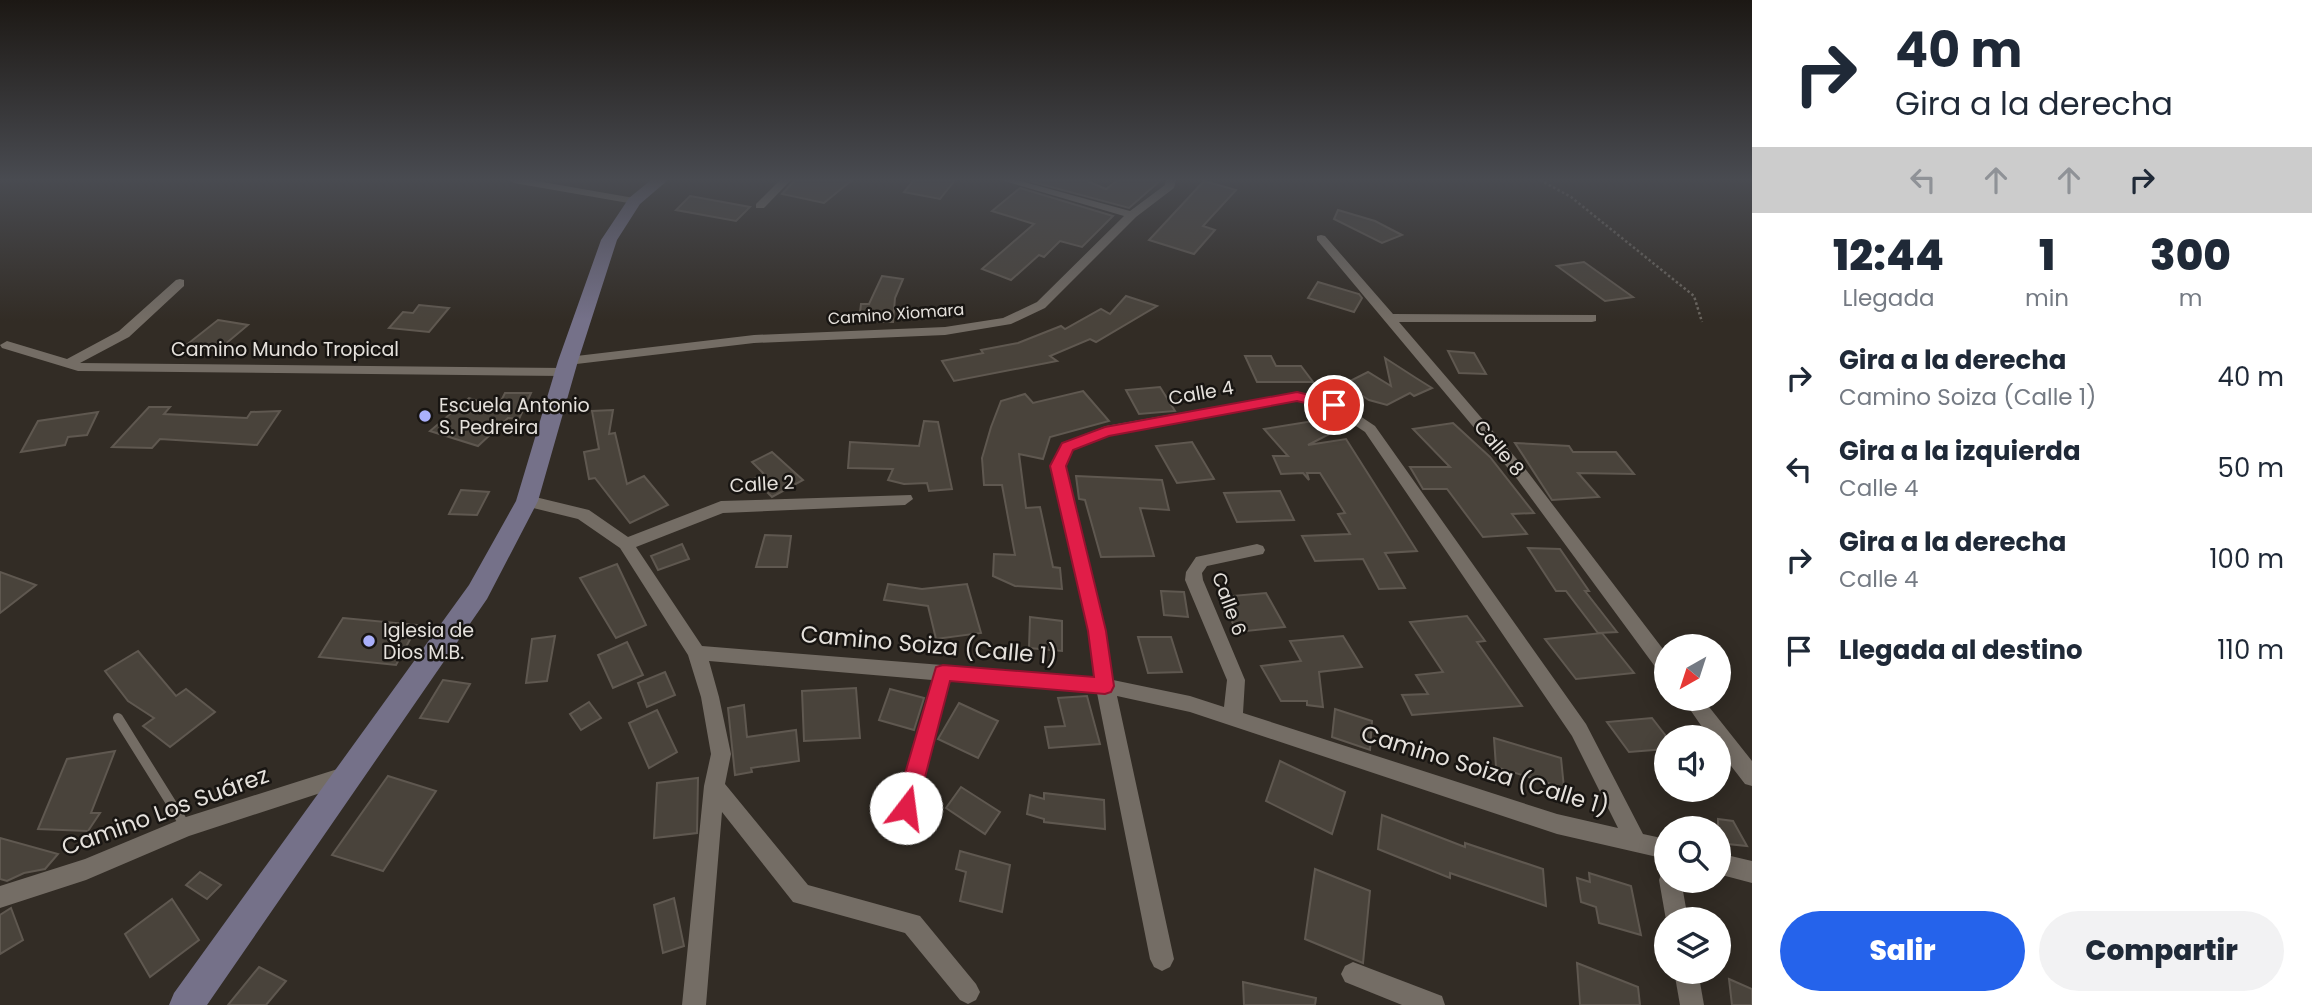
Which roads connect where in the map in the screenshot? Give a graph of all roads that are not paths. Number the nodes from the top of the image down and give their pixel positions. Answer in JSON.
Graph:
{"nodes":[{"id":1,"x":617,"y":227,"type":"edge"},
{"id":2,"x":1120,"y":227,"type":"edge"},
{"id":3,"x":1321,"y":238,"type":"dead end"},
{"id":4,"x":180,"y":283,"type":"dead end"},
{"id":5,"x":1389,"y":318,"type":"junction"},
{"id":6,"x":1592,"y":318,"type":"dead end"},
{"id":7,"x":7,"y":345,"type":"dead end"},
{"id":8,"x":68,"y":364,"type":"junction"},
{"id":9,"x":566,"y":366,"type":"junction"},
{"id":10,"x":905,"y":499,"type":"dead end"},
{"id":11,"x":527,"y":500,"type":"junction"},
{"id":12,"x":626,"y":544,"type":"junction"},
{"id":13,"x":1257,"y":550,"type":"dead end"},
{"id":14,"x":1654,"y":651,"type":"edge"},
{"id":15,"x":697,"y":653,"type":"junction"},
{"id":16,"x":943,"y":672,"type":"junction"},
{"id":17,"x":1105,"y":686,"type":"junction"},
{"id":18,"x":1701,"y":711,"type":"edge"},
{"id":19,"x":118,"y":718,"type":"dead end"},
{"id":20,"x":1233,"y":718,"type":"junction"},
{"id":21,"x":348,"y":775,"type":"junction"},
{"id":22,"x":1752,"y":777,"type":"edge"},
{"id":23,"x":714,"y":786,"type":"junction"},
{"id":24,"x":906,"y":808,"type":"dead end"},
{"id":25,"x":186,"y":827,"type":"junction"},
{"id":26,"x":1637,"y":844,"type":"junction"},
{"id":27,"x":1654,"y":849,"type":"edge"},
{"id":28,"x":1731,"y":866,"type":"edge"},
{"id":29,"x":1752,"y":872,"type":"edge"},
{"id":30,"x":0,"y":898,"type":"edge"},
{"id":31,"x":1162,"y":959,"type":"dead end"},
{"id":32,"x":1353,"y":974,"type":"dead end"},
{"id":33,"x":1688,"y":984,"type":"edge"},
{"id":34,"x":968,"y":992,"type":"dead end"},
{"id":35,"x":186,"y":1005,"type":"edge"},
{"id":36,"x":694,"y":1005,"type":"edge"},
{"id":37,"x":1433,"y":1005,"type":"edge"},
{"id":38,"x":1692,"y":1005,"type":"edge"}],
"edges":[{"from":1,"to":9,"type":"street"},
{"from":2,"to":9,"type":"street","name":"Camino Xiomara"},
{"from":3,"to":5,"type":"street","name":"Calle 8"},
{"from":4,"to":8,"type":"street"},
{"from":5,"to":6,"type":"street"},
{"from":5,"to":14,"type":"street","name":"Calle 8"},
{"from":7,"to":8,"type":"street","name":"Camino Mundo Tropical"},
{"from":8,"to":9,"type":"street","name":"Camino Mundo Tropical"},
{"from":9,"to":11,"type":"street"},
{"from":10,"to":12,"type":"street","name":"Calle 2"},
{"from":11,"to":12,"type":"street"},
{"from":11,"to":21,"type":"street"},
{"from":12,"to":15,"type":"street"},
{"from":13,"to":20,"type":"street","name":"Calle 6"},
{"from":15,"to":16,"type":"street","name":"Camino Soiza (Calle 1)"},
{"from":15,"to":23,"type":"street"},
{"from":16,"to":17,"type":"street","name":"Camino Soiza (Calle 1)"},
{"from":16,"to":24,"type":"street"},
{"from":17,"to":20,"type":"street","name":"Camino Soiza (Calle 1)"},
{"from":17,"to":26,"type":"street","name":"Calle 4"},
{"from":17,"to":31,"type":"street","name":"Calle 4"},
{"from":18,"to":22,"type":"street"},
{"from":19,"to":25,"type":"lane"},
{"from":20,"to":26,"type":"street","name":"Camino Soiza (Calle 1)"},
{"from":21,"to":25,"type":"street","name":"Camino Los Suárez"},
{"from":21,"to":35,"type":"street"},
{"from":23,"to":34,"type":"street"},
{"from":23,"to":36,"type":"street"},
{"from":25,"to":30,"type":"street","name":"Camino Los Suárez"},
{"from":26,"to":27,"type":"street","name":"Camino Soiza (Calle 1)"},
{"from":28,"to":29,"type":"street"},
{"from":32,"to":37,"type":"street"},
{"from":33,"to":38,"type":"street"}]}
